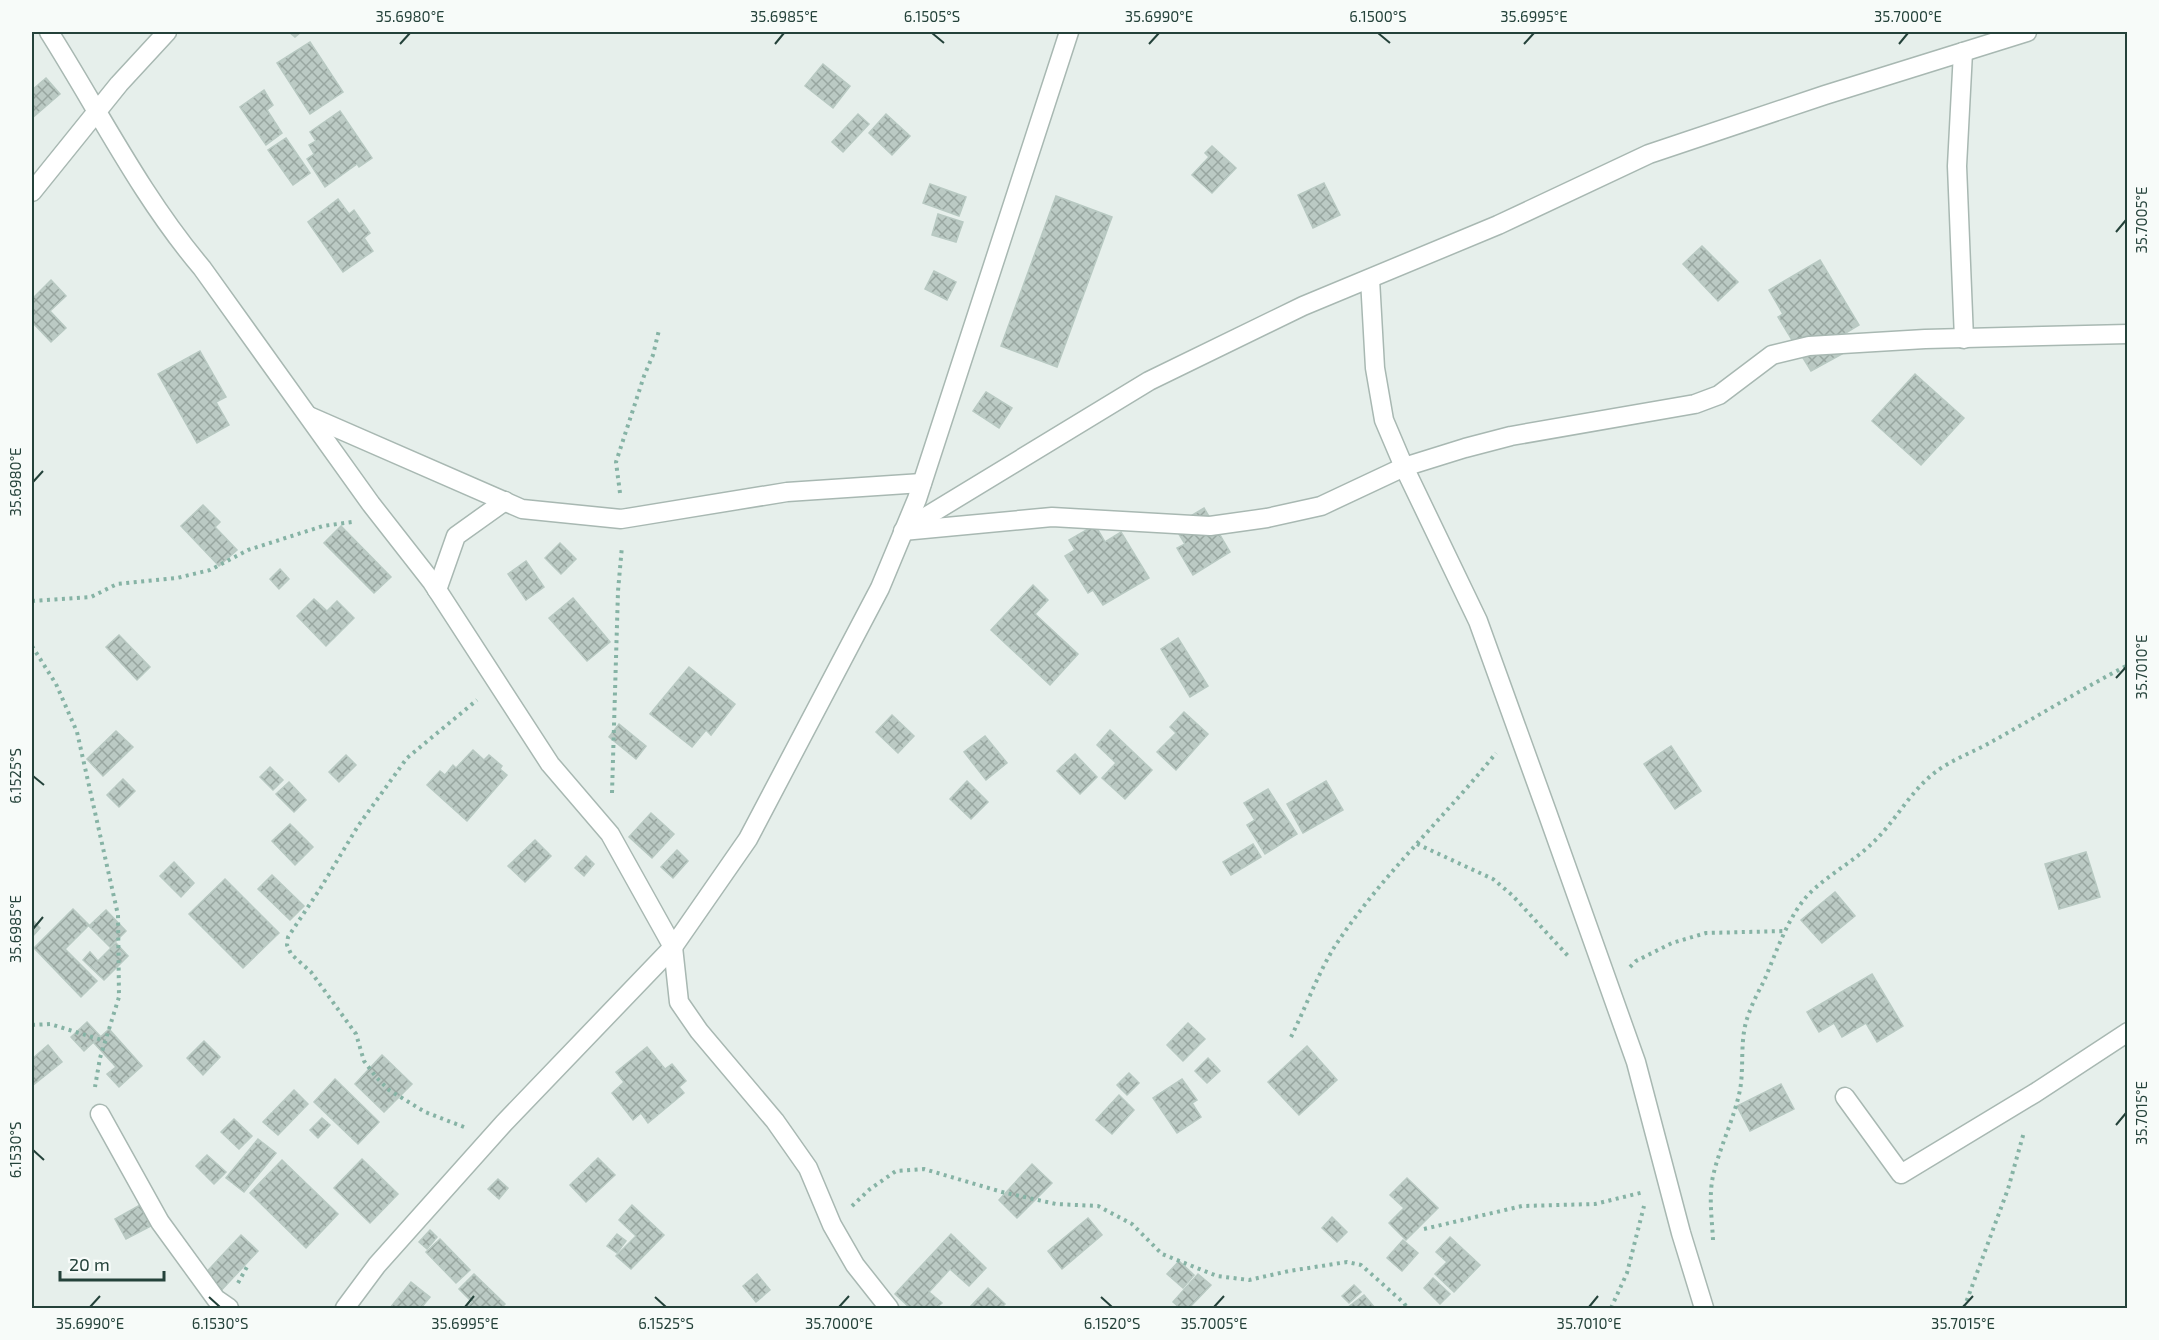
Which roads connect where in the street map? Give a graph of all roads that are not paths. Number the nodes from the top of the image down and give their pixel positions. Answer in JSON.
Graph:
{"nodes":[{"id":1,"x":49,"y":32,"type":"edge"},
{"id":2,"x":167,"y":32,"type":"edge"},
{"id":3,"x":1070,"y":32,"type":"edge"},
{"id":4,"x":2027,"y":32,"type":"edge"},
{"id":5,"x":1963,"y":51,"type":"junction"},
{"id":6,"x":97,"y":110,"type":"junction"},
{"id":7,"x":32,"y":192,"type":"edge"},
{"id":8,"x":1370,"y":279,"type":"junction"},
{"id":9,"x":2127,"y":334,"type":"edge"},
{"id":10,"x":1964,"y":339,"type":"junction"},
{"id":11,"x":308,"y":416,"type":"junction"},
{"id":12,"x":1404,"y":467,"type":"junction"},
{"id":13,"x":922,"y":483,"type":"junction"},
{"id":14,"x":505,"y":501,"type":"junction"},
{"id":15,"x":903,"y":531,"type":"junction"},
{"id":16,"x":437,"y":590,"type":"junction"},
{"id":17,"x":673,"y":947,"type":"junction"},
{"id":18,"x":2127,"y":1032,"type":"edge"},
{"id":19,"x":1845,"y":1097,"type":"dead end"},
{"id":20,"x":100,"y":1114,"type":"road end"},
{"id":21,"x":218,"y":1305,"type":"edge"},
{"id":22,"x":345,"y":1308,"type":"edge"},
{"id":23,"x":889,"y":1308,"type":"edge"},
{"id":24,"x":1704,"y":1308,"type":"edge"}],
"edges":[{"from":1,"to":6,"type":"street"},
{"from":2,"to":6,"type":"street"},
{"from":3,"to":13,"type":"street"},
{"from":4,"to":5,"type":"street"},
{"from":5,"to":8,"type":"street"},
{"from":5,"to":10,"type":"street"},
{"from":6,"to":7,"type":"street"},
{"from":6,"to":11,"type":"street"},
{"from":8,"to":12,"type":"street"},
{"from":8,"to":15,"type":"street"},
{"from":9,"to":10,"type":"street"},
{"from":10,"to":12,"type":"street"},
{"from":11,"to":14,"type":"street"},
{"from":11,"to":16,"type":"street"},
{"from":12,"to":15,"type":"street"},
{"from":12,"to":24,"type":"street"},
{"from":13,"to":14,"type":"street"},
{"from":13,"to":15,"type":"street"},
{"from":14,"to":16,"type":"street"},
{"from":15,"to":17,"type":"street"},
{"from":16,"to":17,"type":"street"},
{"from":17,"to":22,"type":"street"},
{"from":17,"to":23,"type":"street"},
{"from":18,"to":19,"type":"street"},
{"from":20,"to":21,"type":"street"}]}
